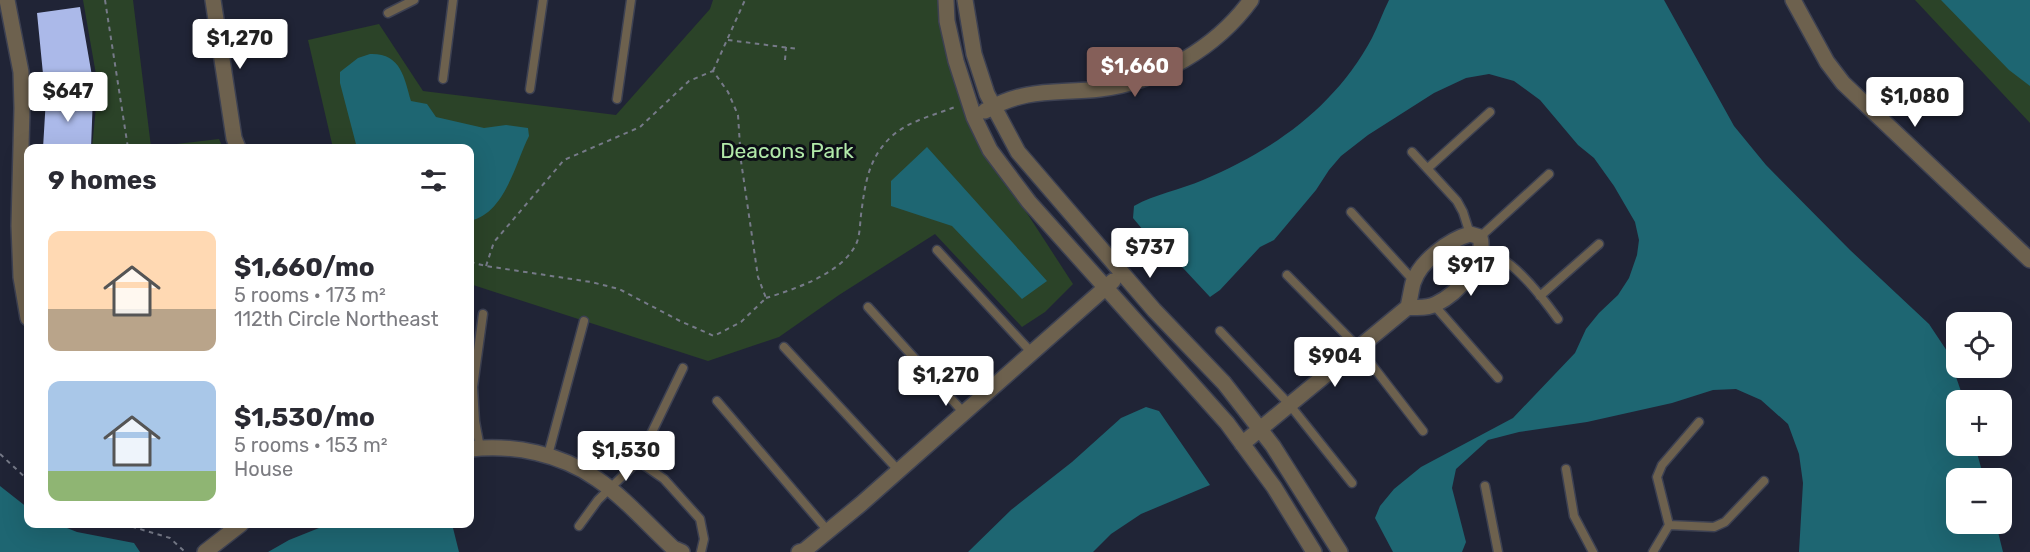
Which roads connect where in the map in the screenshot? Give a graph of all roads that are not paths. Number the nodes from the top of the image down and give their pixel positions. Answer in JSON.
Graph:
{"nodes":[{"id":1,"x":7,"y":0,"type":"edge"},
{"id":2,"x":213,"y":0,"type":"edge"},
{"id":3,"x":414,"y":0,"type":"edge"},
{"id":4,"x":453,"y":0,"type":"edge"},
{"id":5,"x":543,"y":0,"type":"edge"},
{"id":6,"x":631,"y":0,"type":"edge"},
{"id":7,"x":946,"y":0,"type":"edge"},
{"id":8,"x":966,"y":0,"type":"edge"},
{"id":9,"x":1251,"y":0,"type":"edge"},
{"id":10,"x":1793,"y":0,"type":"edge"},
{"id":11,"x":388,"y":13,"type":"dead end"},
{"id":12,"x":442,"y":79,"type":"dead end"},
{"id":13,"x":530,"y":89,"type":"dead end"},
{"id":14,"x":617,"y":99,"type":"dead end"},
{"id":15,"x":993,"y":107,"type":"junction"},
{"id":16,"x":1490,"y":112,"type":"dead end"},
{"id":17,"x":974,"y":117,"type":"junction"},
{"id":18,"x":236,"y":144,"type":"edge"},
{"id":19,"x":1412,"y":152,"type":"dead end"},
{"id":20,"x":1428,"y":168,"type":"junction"},
{"id":21,"x":1549,"y":174,"type":"dead end"},
{"id":22,"x":1351,"y":212,"type":"dead end"},
{"id":23,"x":1475,"y":235,"type":"junction"},
{"id":24,"x":1599,"y":244,"type":"dead end"},
{"id":25,"x":937,"y":250,"type":"dead end"},
{"id":26,"x":1480,"y":254,"type":"junction"},
{"id":27,"x":2030,"y":260,"type":"edge"},
{"id":28,"x":1122,"y":273,"type":"junction"},
{"id":29,"x":1287,"y":275,"type":"dead end"},
{"id":30,"x":1414,"y":281,"type":"junction"},
{"id":31,"x":1106,"y":287,"type":"junction"},
{"id":32,"x":24,"y":295,"type":"edge"},
{"id":33,"x":1540,"y":296,"type":"junction"},
{"id":34,"x":1434,"y":305,"type":"junction"},
{"id":35,"x":868,"y":307,"type":"dead end"},
{"id":36,"x":1408,"y":307,"type":"junction"},
{"id":37,"x":483,"y":314,"type":"dead end"},
{"id":38,"x":1558,"y":319,"type":"dead end"},
{"id":39,"x":584,"y":321,"type":"dead end"},
{"id":40,"x":1220,"y":331,"type":"dead end"},
{"id":41,"x":784,"y":347,"type":"dead end"},
{"id":42,"x":1358,"y":347,"type":"junction"},
{"id":43,"x":1032,"y":353,"type":"junction"},
{"id":44,"x":683,"y":368,"type":"dead end"},
{"id":45,"x":1498,"y":378,"type":"dead end"},
{"id":46,"x":474,"y":380,"type":"edge"},
{"id":47,"x":717,"y":401,"type":"dead end"},
{"id":48,"x":1289,"y":404,"type":"junction"},
{"id":49,"x":964,"y":413,"type":"junction"},
{"id":50,"x":474,"y":421,"type":"edge"},
{"id":51,"x":1699,"y":422,"type":"dead end"},
{"id":52,"x":1260,"y":429,"type":"junction"},
{"id":53,"x":1423,"y":431,"type":"dead end"},
{"id":54,"x":1242,"y":444,"type":"junction"},
{"id":55,"x":475,"y":449,"type":"edge"},
{"id":56,"x":548,"y":455,"type":"junction"},
{"id":57,"x":638,"y":461,"type":"junction"},
{"id":58,"x":1566,"y":469,"type":"dead end"},
{"id":59,"x":899,"y":471,"type":"junction"},
{"id":60,"x":1764,"y":481,"type":"dead end"},
{"id":61,"x":1352,"y":483,"type":"dead end"},
{"id":62,"x":1485,"y":486,"type":"dead end"},
{"id":63,"x":609,"y":489,"type":"junction"},
{"id":64,"x":1669,"y":525,"type":"junction"},
{"id":65,"x":579,"y":526,"type":"dead end"},
{"id":66,"x":236,"y":528,"type":"edge"},
{"id":67,"x":828,"y":531,"type":"junction"},
{"id":68,"x":205,"y":552,"type":"edge"},
{"id":69,"x":682,"y":552,"type":"edge"},
{"id":70,"x":701,"y":552,"type":"edge"},
{"id":71,"x":799,"y":552,"type":"edge"},
{"id":72,"x":1314,"y":552,"type":"edge"},
{"id":73,"x":1340,"y":552,"type":"edge"},
{"id":74,"x":1498,"y":552,"type":"edge"},
{"id":75,"x":1593,"y":552,"type":"edge"},
{"id":76,"x":1653,"y":552,"type":"edge"}],
"edges":[{"from":1,"to":32,"type":"street"},
{"from":2,"to":18,"type":"street"},
{"from":3,"to":11,"type":"lane"},
{"from":4,"to":12,"type":"lane"},
{"from":5,"to":13,"type":"lane"},
{"from":6,"to":14,"type":"lane"},
{"from":7,"to":17,"type":"street"},
{"from":8,"to":15,"type":"street"},
{"from":9,"to":15,"type":"street"},
{"from":10,"to":27,"type":"street"},
{"from":15,"to":17,"type":"street"},
{"from":15,"to":28,"type":"street"},
{"from":16,"to":20,"type":"lane"},
{"from":17,"to":31,"type":"street"},
{"from":19,"to":20,"type":"lane"},
{"from":20,"to":23,"type":"lane"},
{"from":21,"to":23,"type":"lane"},
{"from":22,"to":30,"type":"lane"},
{"from":23,"to":26,"type":"street"},
{"from":23,"to":30,"type":"street"},
{"from":24,"to":33,"type":"lane"},
{"from":25,"to":43,"type":"lane"},
{"from":26,"to":33,"type":"lane"},
{"from":26,"to":34,"type":"street"},
{"from":28,"to":31,"type":"street"},
{"from":28,"to":52,"type":"street"},
{"from":29,"to":42,"type":"lane"},
{"from":30,"to":36,"type":"street"},
{"from":31,"to":43,"type":"street"},
{"from":31,"to":54,"type":"street"},
{"from":33,"to":38,"type":"lane"},
{"from":34,"to":36,"type":"street"},
{"from":34,"to":45,"type":"lane"},
{"from":35,"to":49,"type":"lane"},
{"from":36,"to":42,"type":"street"},
{"from":37,"to":46,"type":"lane"},
{"from":39,"to":56,"type":"lane"},
{"from":40,"to":48,"type":"lane"},
{"from":41,"to":59,"type":"lane"},
{"from":42,"to":48,"type":"street"},
{"from":42,"to":53,"type":"lane"},
{"from":43,"to":49,"type":"street"},
{"from":44,"to":57,"type":"lane"},
{"from":47,"to":67,"type":"lane"},
{"from":48,"to":52,"type":"street"},
{"from":48,"to":61,"type":"lane"},
{"from":49,"to":59,"type":"street"},
{"from":50,"to":55,"type":"lane"},
{"from":51,"to":64,"type":"lane"},
{"from":52,"to":54,"type":"street"},
{"from":52,"to":73,"type":"street"},
{"from":54,"to":72,"type":"street"},
{"from":55,"to":56,"type":"street"},
{"from":56,"to":63,"type":"street"},
{"from":57,"to":63,"type":"lane"},
{"from":57,"to":70,"type":"lane"},
{"from":58,"to":75,"type":"lane"},
{"from":59,"to":67,"type":"street"},
{"from":60,"to":64,"type":"lane"},
{"from":62,"to":74,"type":"lane"},
{"from":63,"to":65,"type":"lane"},
{"from":63,"to":69,"type":"street"},
{"from":64,"to":76,"type":"lane"},
{"from":66,"to":68,"type":"street"},
{"from":67,"to":71,"type":"street"}]}
